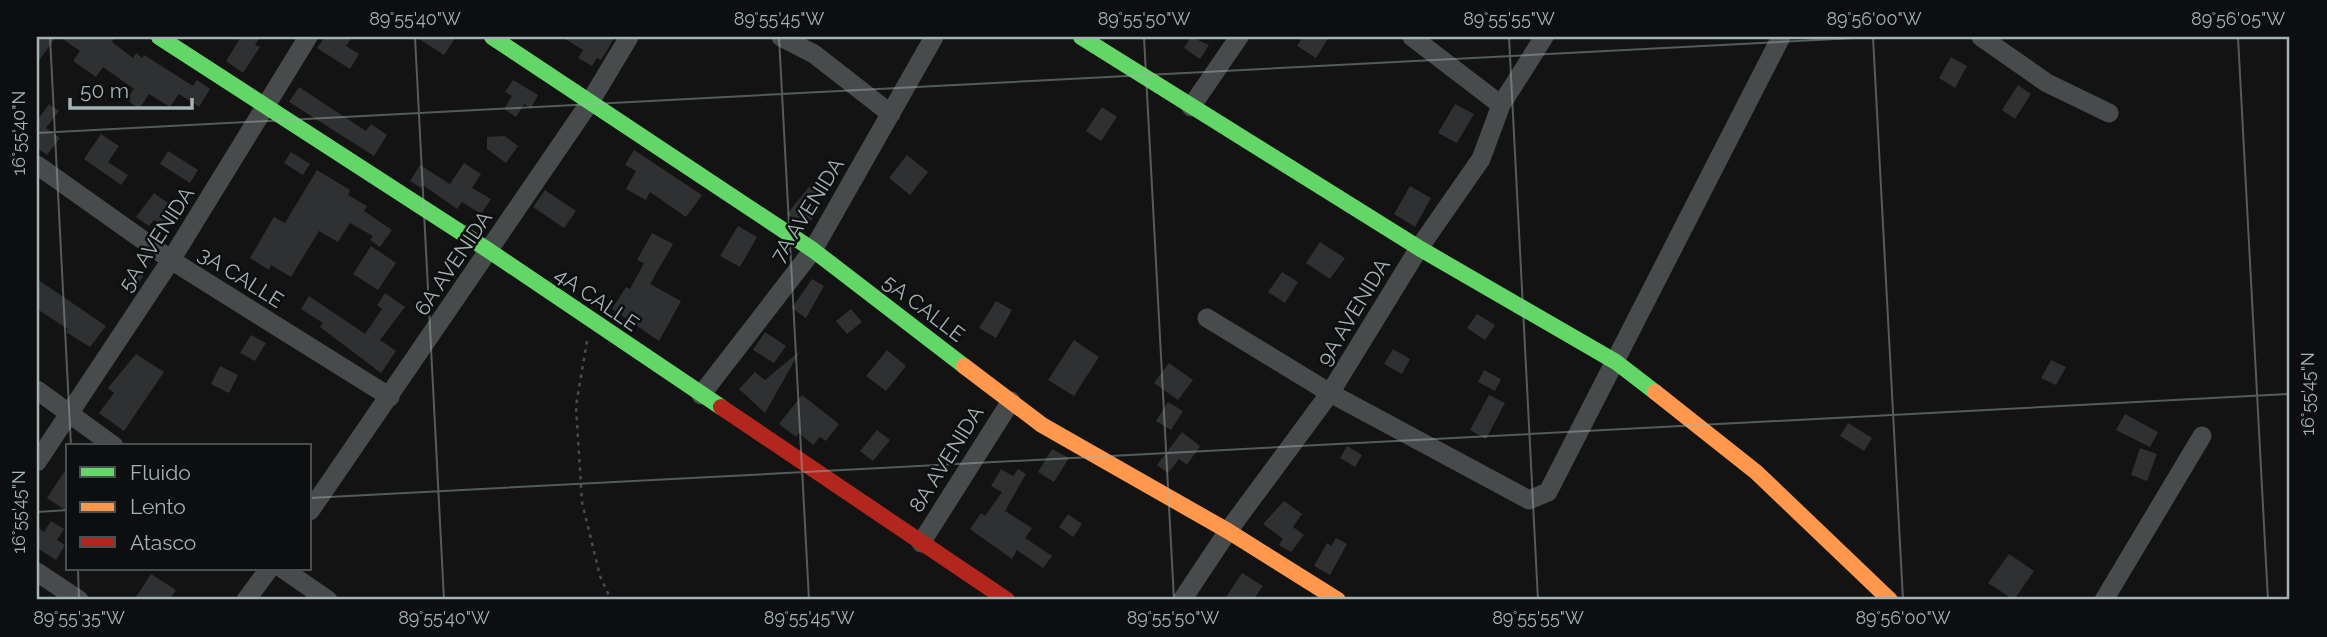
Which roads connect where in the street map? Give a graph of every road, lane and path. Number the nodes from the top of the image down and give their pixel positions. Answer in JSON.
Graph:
{"nodes":[{"id":1,"x":159,"y":37,"type":"edge"},
{"id":2,"x":308,"y":37,"type":"edge"},
{"id":3,"x":492,"y":37,"type":"edge"},
{"id":4,"x":629,"y":37,"type":"edge"},
{"id":5,"x":781,"y":37,"type":"edge"},
{"id":6,"x":934,"y":37,"type":"edge"},
{"id":7,"x":1081,"y":37,"type":"edge"},
{"id":8,"x":1239,"y":37,"type":"edge"},
{"id":9,"x":1412,"y":37,"type":"edge"},
{"id":10,"x":1544,"y":37,"type":"edge"},
{"id":11,"x":1781,"y":37,"type":"edge"},
{"id":12,"x":1981,"y":37,"type":"edge"},
{"id":13,"x":590,"y":102,"type":"junction"},
{"id":14,"x":1501,"y":105,"type":"junction"},
{"id":15,"x":1191,"y":107,"type":"junction"},
{"id":16,"x":265,"y":108,"type":"junction"},
{"id":17,"x":2109,"y":113,"type":"dead end"},
{"id":18,"x":891,"y":114,"type":"junction"},
{"id":19,"x":37,"y":165,"type":"edge"},
{"id":20,"x":1419,"y":248,"type":"junction"},
{"id":21,"x":488,"y":250,"type":"junction"},
{"id":22,"x":813,"y":250,"type":"junction"},
{"id":23,"x":171,"y":260,"type":"junction"},
{"id":24,"x":1208,"y":318,"type":"dead end"},
{"id":25,"x":591,"y":320,"type":"junction"},
{"id":26,"x":1616,"y":362,"type":"junction"},
{"id":27,"x":37,"y":390,"type":"edge"},
{"id":28,"x":1330,"y":393,"type":"junction"},
{"id":29,"x":701,"y":395,"type":"junction"},
{"id":30,"x":390,"y":397,"type":"junction"},
{"id":31,"x":1011,"y":401,"type":"junction"},
{"id":32,"x":69,"y":413,"type":"junction"},
{"id":33,"x":2202,"y":436,"type":"dead end"},
{"id":34,"x":111,"y":444,"type":"edge"},
{"id":35,"x":37,"y":462,"type":"edge"},
{"id":36,"x":312,"y":508,"type":"edge"},
{"id":37,"x":1228,"y":531,"type":"junction"},
{"id":38,"x":921,"y":543,"type":"junction"},
{"id":39,"x":268,"y":570,"type":"edge"},
{"id":40,"x":284,"y":570,"type":"edge"},
{"id":41,"x":37,"y":572,"type":"edge"},
{"id":42,"x":79,"y":600,"type":"edge"},
{"id":43,"x":246,"y":600,"type":"edge"},
{"id":44,"x":328,"y":600,"type":"edge"},
{"id":45,"x":611,"y":600,"type":"edge"},
{"id":46,"x":1007,"y":600,"type":"edge"},
{"id":47,"x":1182,"y":600,"type":"edge"},
{"id":48,"x":1338,"y":600,"type":"edge"},
{"id":49,"x":1890,"y":600,"type":"edge"},
{"id":50,"x":2104,"y":600,"type":"edge"}],
"edges":[{"from":1,"to":16,"type":"street","name":"4A CALLE"},
{"from":2,"to":16,"type":"street","name":"5A AVENIDA"},
{"from":3,"to":13,"type":"street","name":"5A CALLE"},
{"from":4,"to":13,"type":"street","name":"6A AVENIDA"},
{"from":5,"to":18,"type":"street"},
{"from":6,"to":18,"type":"street","name":"7A AVENIDA"},
{"from":7,"to":15,"type":"street"},
{"from":8,"to":15,"type":"street"},
{"from":9,"to":14,"type":"street"},
{"from":10,"to":14,"type":"street","name":"9A AVENIDA"},
{"from":11,"to":26,"type":"street"},
{"from":12,"to":17,"type":"street"},
{"from":13,"to":21,"type":"street","name":"6A AVENIDA"},
{"from":13,"to":22,"type":"street","name":"5A CALLE"},
{"from":14,"to":20,"type":"street","name":"9A AVENIDA"},
{"from":15,"to":20,"type":"street"},
{"from":16,"to":21,"type":"street","name":"4A CALLE"},
{"from":16,"to":23,"type":"street","name":"5A AVENIDA"},
{"from":18,"to":22,"type":"street","name":"7A AVENIDA"},
{"from":19,"to":23,"type":"street","name":"3A CALLE"},
{"from":20,"to":26,"type":"street"},
{"from":20,"to":28,"type":"street","name":"9A AVENIDA"},
{"from":21,"to":25,"type":"street","name":"4A CALLE"},
{"from":21,"to":30,"type":"street","name":"6A AVENIDA"},
{"from":22,"to":29,"type":"street","name":"7A AVENIDA"},
{"from":22,"to":31,"type":"street","name":"5A CALLE"},
{"from":23,"to":30,"type":"street","name":"3A CALLE"},
{"from":23,"to":32,"type":"street","name":"5A AVENIDA"},
{"from":24,"to":28,"type":"street"},
{"from":25,"to":29,"type":"street","name":"4A CALLE"},
{"from":25,"to":45,"type":"path"},
{"from":26,"to":28,"type":"street"},
{"from":26,"to":49,"type":"street"},
{"from":27,"to":32,"type":"street"},
{"from":28,"to":37,"type":"street","name":"9A AVENIDA"},
{"from":29,"to":38,"type":"street","name":"4A CALLE"},
{"from":30,"to":36,"type":"street","name":"6A AVENIDA"},
{"from":31,"to":37,"type":"street","name":"5A CALLE"},
{"from":31,"to":38,"type":"street","name":"8A AVENIDA"},
{"from":32,"to":34,"type":"street"},
{"from":32,"to":35,"type":"street","name":"5A AVENIDA"},
{"from":33,"to":50,"type":"street"},
{"from":37,"to":47,"type":"street","name":"9A AVENIDA"},
{"from":37,"to":48,"type":"street","name":"5A CALLE"},
{"from":38,"to":46,"type":"street","name":"4A CALLE"},
{"from":39,"to":43,"type":"street"},
{"from":40,"to":44,"type":"street"},
{"from":41,"to":42,"type":"street"}]}
